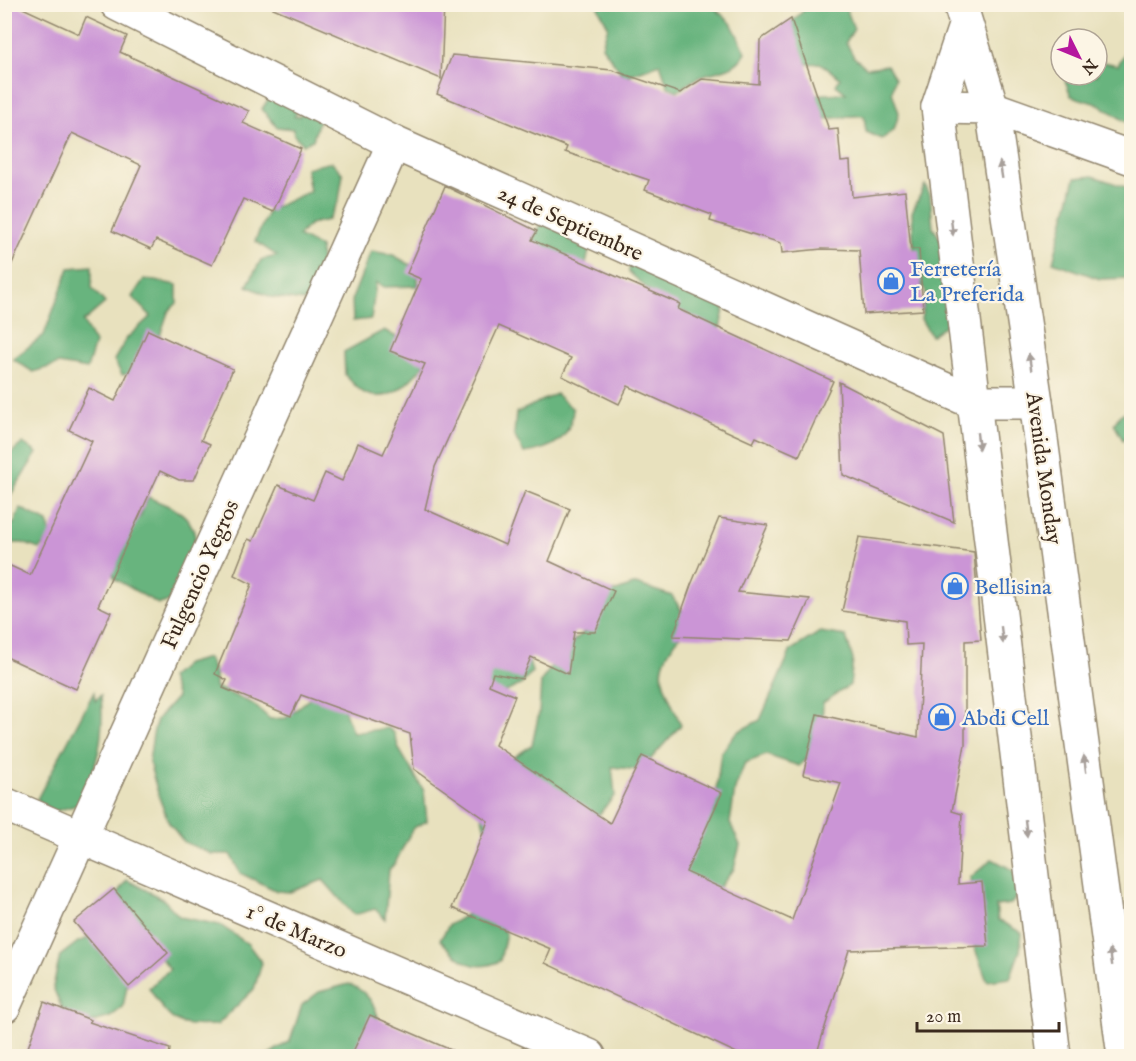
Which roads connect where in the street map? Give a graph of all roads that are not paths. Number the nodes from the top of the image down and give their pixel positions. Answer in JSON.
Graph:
{"nodes":[{"id":1,"x":117,"y":4,"type":"edge"},
{"id":2,"x":963,"y":15,"type":"edge"},
{"id":3,"x":938,"y":106,"type":"junction"},
{"id":4,"x":992,"y":108,"type":"junction"},
{"id":5,"x":394,"y":143,"type":"junction"},
{"id":6,"x":1131,"y":158,"type":"edge"},
{"id":7,"x":973,"y":402,"type":"junction"},
{"id":8,"x":1036,"y":402,"type":"junction"},
{"id":9,"x":4,"y":804,"type":"edge"},
{"id":10,"x":80,"y":837,"type":"junction"},
{"id":11,"x":4,"y":1006,"type":"edge"},
{"id":12,"x":589,"y":1056,"type":"edge"},
{"id":13,"x":1054,"y":1056,"type":"edge"},
{"id":14,"x":1124,"y":1056,"type":"edge"}],
"edges":[{"from":1,"to":5,"type":"street","name":"24 de Septiembre"},
{"from":2,"to":3,"type":"street","name":"Avenida Monday"},
{"from":2,"to":4,"type":"street","name":"Avenida Monday"},
{"from":3,"to":4,"type":"street"},
{"from":3,"to":7,"type":"street","name":"Avenida Monday","one_way":true},
{"from":4,"to":6,"type":"street"},
{"from":8,"to":4,"type":"street","name":"Avenida Monday","one_way":true},
{"from":5,"to":7,"type":"street","name":"24 de Septiembre"},
{"from":5,"to":10,"type":"street","name":"Fulgencio Yegros"},
{"from":7,"to":8,"type":"street","name":"24 de Septiembre"},
{"from":7,"to":13,"type":"street","name":"Avenida Monday","one_way":true},
{"from":14,"to":8,"type":"street","name":"Avenida Monday","one_way":true},
{"from":9,"to":10,"type":"street","name":"1° de Marzo"},
{"from":10,"to":11,"type":"street","name":"Fulgencio Yegros"},
{"from":10,"to":12,"type":"street","name":"1° de Marzo"}]}
